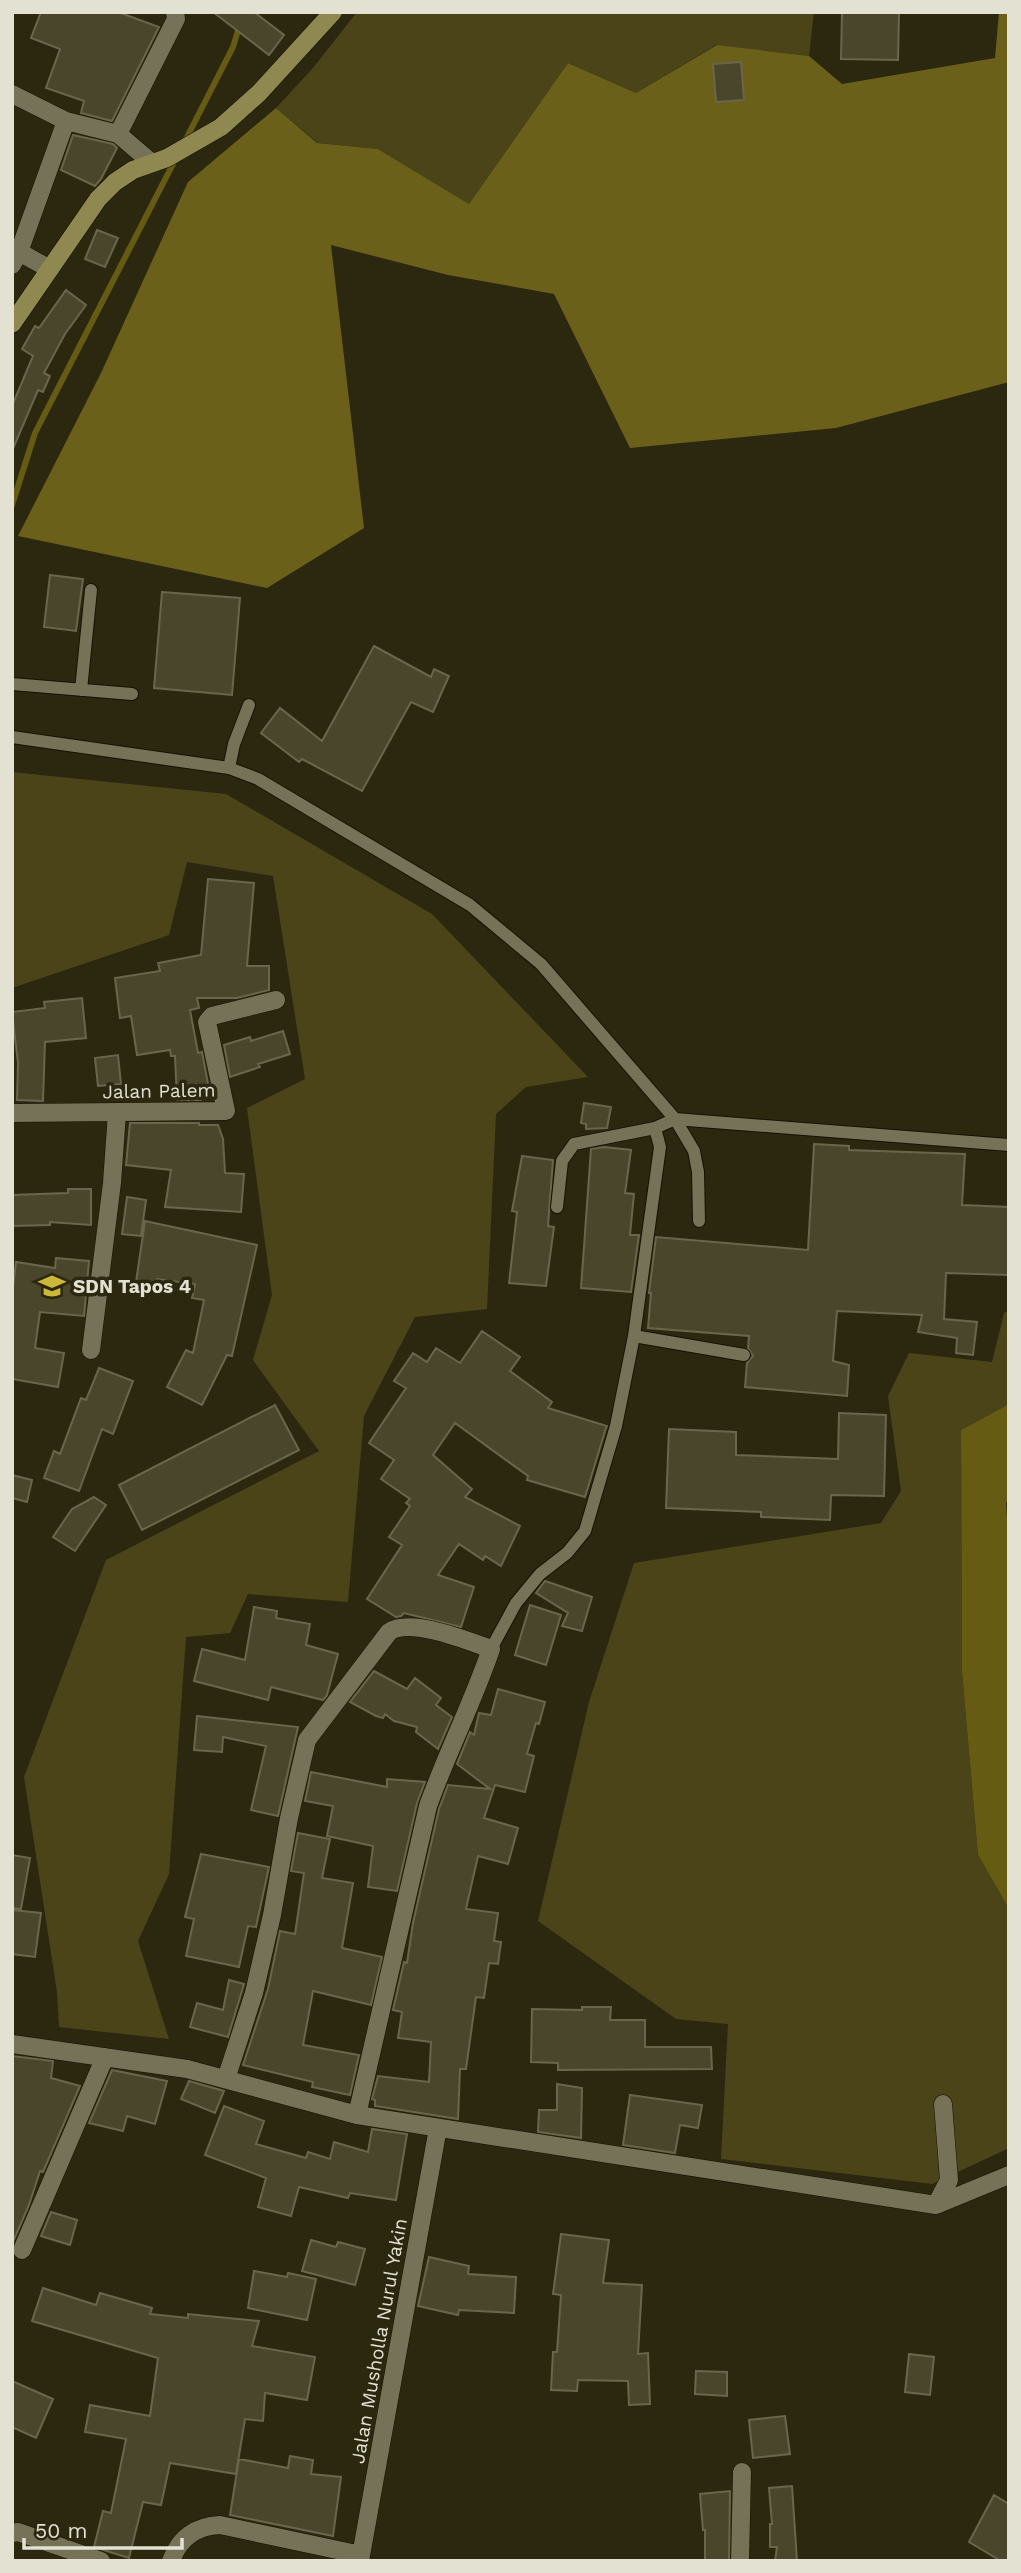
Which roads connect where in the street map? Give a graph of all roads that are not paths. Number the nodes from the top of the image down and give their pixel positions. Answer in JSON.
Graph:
{"nodes":[{"id":1,"x":175,"y":12,"type":"edge"},
{"id":2,"x":333,"y":12,"type":"edge"},
{"id":3,"x":12,"y":94,"type":"edge"},
{"id":4,"x":66,"y":121,"type":"junction"},
{"id":5,"x":118,"y":134,"type":"junction"},
{"id":6,"x":159,"y":160,"type":"junction"},
{"id":7,"x":16,"y":258,"type":"edge"},
{"id":8,"x":50,"y":269,"type":"junction"},
{"id":9,"x":12,"y":323,"type":"edge"},
{"id":10,"x":91,"y":590,"type":"dead end"},
{"id":11,"x":12,"y":684,"type":"edge"},
{"id":12,"x":81,"y":690,"type":"junction"},
{"id":13,"x":132,"y":694,"type":"dead end"},
{"id":14,"x":250,"y":705,"type":"dead end"},
{"id":15,"x":12,"y":737,"type":"edge"},
{"id":16,"x":229,"y":768,"type":"junction"},
{"id":17,"x":276,"y":1000,"type":"dead end"},
{"id":18,"x":12,"y":1113,"type":"edge"},
{"id":19,"x":117,"y":1113,"type":"junction"},
{"id":20,"x":675,"y":1119,"type":"junction"},
{"id":21,"x":655,"y":1128,"type":"junction"},
{"id":22,"x":1009,"y":1145,"type":"edge"},
{"id":23,"x":557,"y":1207,"type":"dead end"},
{"id":24,"x":699,"y":1221,"type":"dead end"},
{"id":25,"x":634,"y":1336,"type":"junction"},
{"id":26,"x":91,"y":1350,"type":"dead end"},
{"id":27,"x":744,"y":1355,"type":"dead end"},
{"id":28,"x":491,"y":1649,"type":"junction"},
{"id":29,"x":12,"y":2044,"type":"edge"},
{"id":30,"x":105,"y":2057,"type":"junction"},
{"id":31,"x":226,"y":2079,"type":"junction"},
{"id":32,"x":943,"y":2104,"type":"dead end"},
{"id":33,"x":357,"y":2115,"type":"junction"},
{"id":34,"x":438,"y":2128,"type":"junction"},
{"id":35,"x":1009,"y":2175,"type":"edge"},
{"id":36,"x":936,"y":2206,"type":"junction"},
{"id":37,"x":22,"y":2250,"type":"dead end"},
{"id":38,"x":742,"y":2472,"type":"dead end"},
{"id":39,"x":12,"y":2533,"type":"edge"},
{"id":40,"x":361,"y":2558,"type":"edge"},
{"id":41,"x":101,"y":2561,"type":"edge"},
{"id":42,"x":171,"y":2561,"type":"edge"},
{"id":43,"x":740,"y":2561,"type":"edge"}],
"edges":[{"from":1,"to":5,"type":"street"},
{"from":2,"to":6,"type":"main road"},
{"from":3,"to":4,"type":"street"},
{"from":4,"to":5,"type":"street"},
{"from":4,"to":7,"type":"street"},
{"from":5,"to":6,"type":"street"},
{"from":6,"to":8,"type":"main road"},
{"from":7,"to":8,"type":"street"},
{"from":8,"to":9,"type":"main road"},
{"from":10,"to":12,"type":"lane"},
{"from":11,"to":12,"type":"lane"},
{"from":12,"to":13,"type":"lane"},
{"from":14,"to":16,"type":"lane"},
{"from":15,"to":16,"type":"lane"},
{"from":16,"to":20,"type":"lane"},
{"from":17,"to":19,"type":"street","name":"Jalan Palem"},
{"from":18,"to":19,"type":"street","name":"Jalan Palem"},
{"from":19,"to":26,"type":"street"},
{"from":20,"to":21,"type":"lane"},
{"from":20,"to":22,"type":"lane"},
{"from":20,"to":24,"type":"lane"},
{"from":21,"to":23,"type":"lane"},
{"from":21,"to":25,"type":"lane"},
{"from":25,"to":27,"type":"lane"},
{"from":25,"to":28,"type":"lane"},
{"from":28,"to":31,"type":"street"},
{"from":28,"to":33,"type":"street"},
{"from":29,"to":30,"type":"street"},
{"from":30,"to":31,"type":"street"},
{"from":30,"to":37,"type":"street"},
{"from":31,"to":33,"type":"street"},
{"from":32,"to":36,"type":"street"},
{"from":33,"to":34,"type":"street"},
{"from":34,"to":36,"type":"street"},
{"from":34,"to":40,"type":"street","name":"Jalan Musholla Nurul Yakin"},
{"from":35,"to":36,"type":"street"},
{"from":38,"to":43,"type":"street"},
{"from":39,"to":41,"type":"street"},
{"from":40,"to":42,"type":"street"}]}
